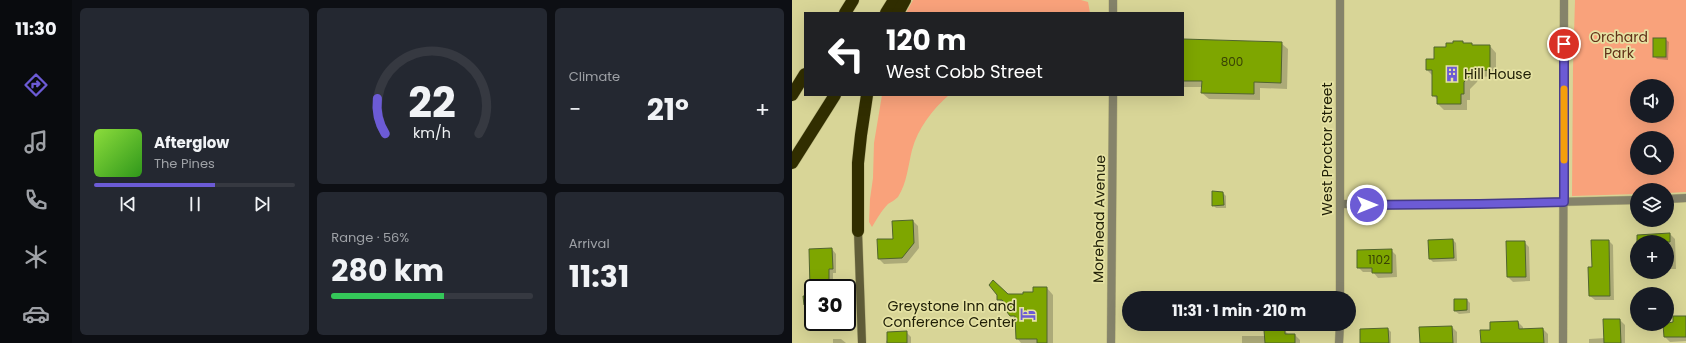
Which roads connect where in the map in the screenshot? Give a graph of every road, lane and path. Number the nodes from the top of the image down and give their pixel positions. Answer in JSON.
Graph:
{"nodes":[{"id":1,"x":854,"y":0,"type":"edge"},
{"id":2,"x":894,"y":0,"type":"edge"},
{"id":3,"x":905,"y":0,"type":"edge"},
{"id":4,"x":1113,"y":0,"type":"edge"},
{"id":5,"x":1340,"y":0,"type":"edge"},
{"id":6,"x":1564,"y":0,"type":"edge"},
{"id":7,"x":846,"y":12,"type":"edge"},
{"id":8,"x":887,"y":12,"type":"edge"},
{"id":9,"x":899,"y":12,"type":"edge"},
{"id":10,"x":1113,"y":12,"type":"edge"},
{"id":11,"x":804,"y":76,"type":"edge"},
{"id":12,"x":792,"y":95,"type":"edge"},
{"id":13,"x":834,"y":96,"type":"edge"},
{"id":14,"x":867,"y":96,"type":"edge"},
{"id":15,"x":1113,"y":96,"type":"edge"},
{"id":16,"x":792,"y":163,"type":"edge"},
{"id":17,"x":1686,"y":198,"type":"edge"},
{"id":18,"x":1674,"y":199,"type":"edge"},
{"id":19,"x":1630,"y":200,"type":"edge"},
{"id":20,"x":1564,"y":202,"type":"junction"},
{"id":21,"x":1340,"y":204,"type":"junction"},
{"id":22,"x":858,"y":231,"type":"joint"},
{"id":23,"x":1340,"y":291,"type":"edge"},
{"id":24,"x":1340,"y":331,"type":"edge"},
{"id":25,"x":862,"y":343,"type":"edge"},
{"id":26,"x":1111,"y":343,"type":"edge"},
{"id":27,"x":1339,"y":343,"type":"edge"},
{"id":28,"x":1563,"y":343,"type":"edge"}],
"edges":[{"from":1,"to":7,"type":"highway"},
{"from":2,"to":8,"type":"highway"},
{"from":3,"to":9,"type":"highway"},
{"from":4,"to":10,"type":"street"},
{"from":5,"to":21,"type":"street","name":"West Proctor Street"},
{"from":6,"to":20,"type":"street"},
{"from":11,"to":12,"type":"highway"},
{"from":13,"to":16,"type":"highway"},
{"from":14,"to":22,"type":"highway"},
{"from":15,"to":26,"type":"street","name":"Morehead Avenue"},
{"from":17,"to":18,"type":"street"},
{"from":19,"to":20,"type":"street"},
{"from":20,"to":21,"type":"street"},
{"from":20,"to":28,"type":"street"},
{"from":21,"to":23,"type":"street","name":"West Proctor Street"},
{"from":22,"to":25,"type":"main road"},
{"from":24,"to":27,"type":"street"}]}
